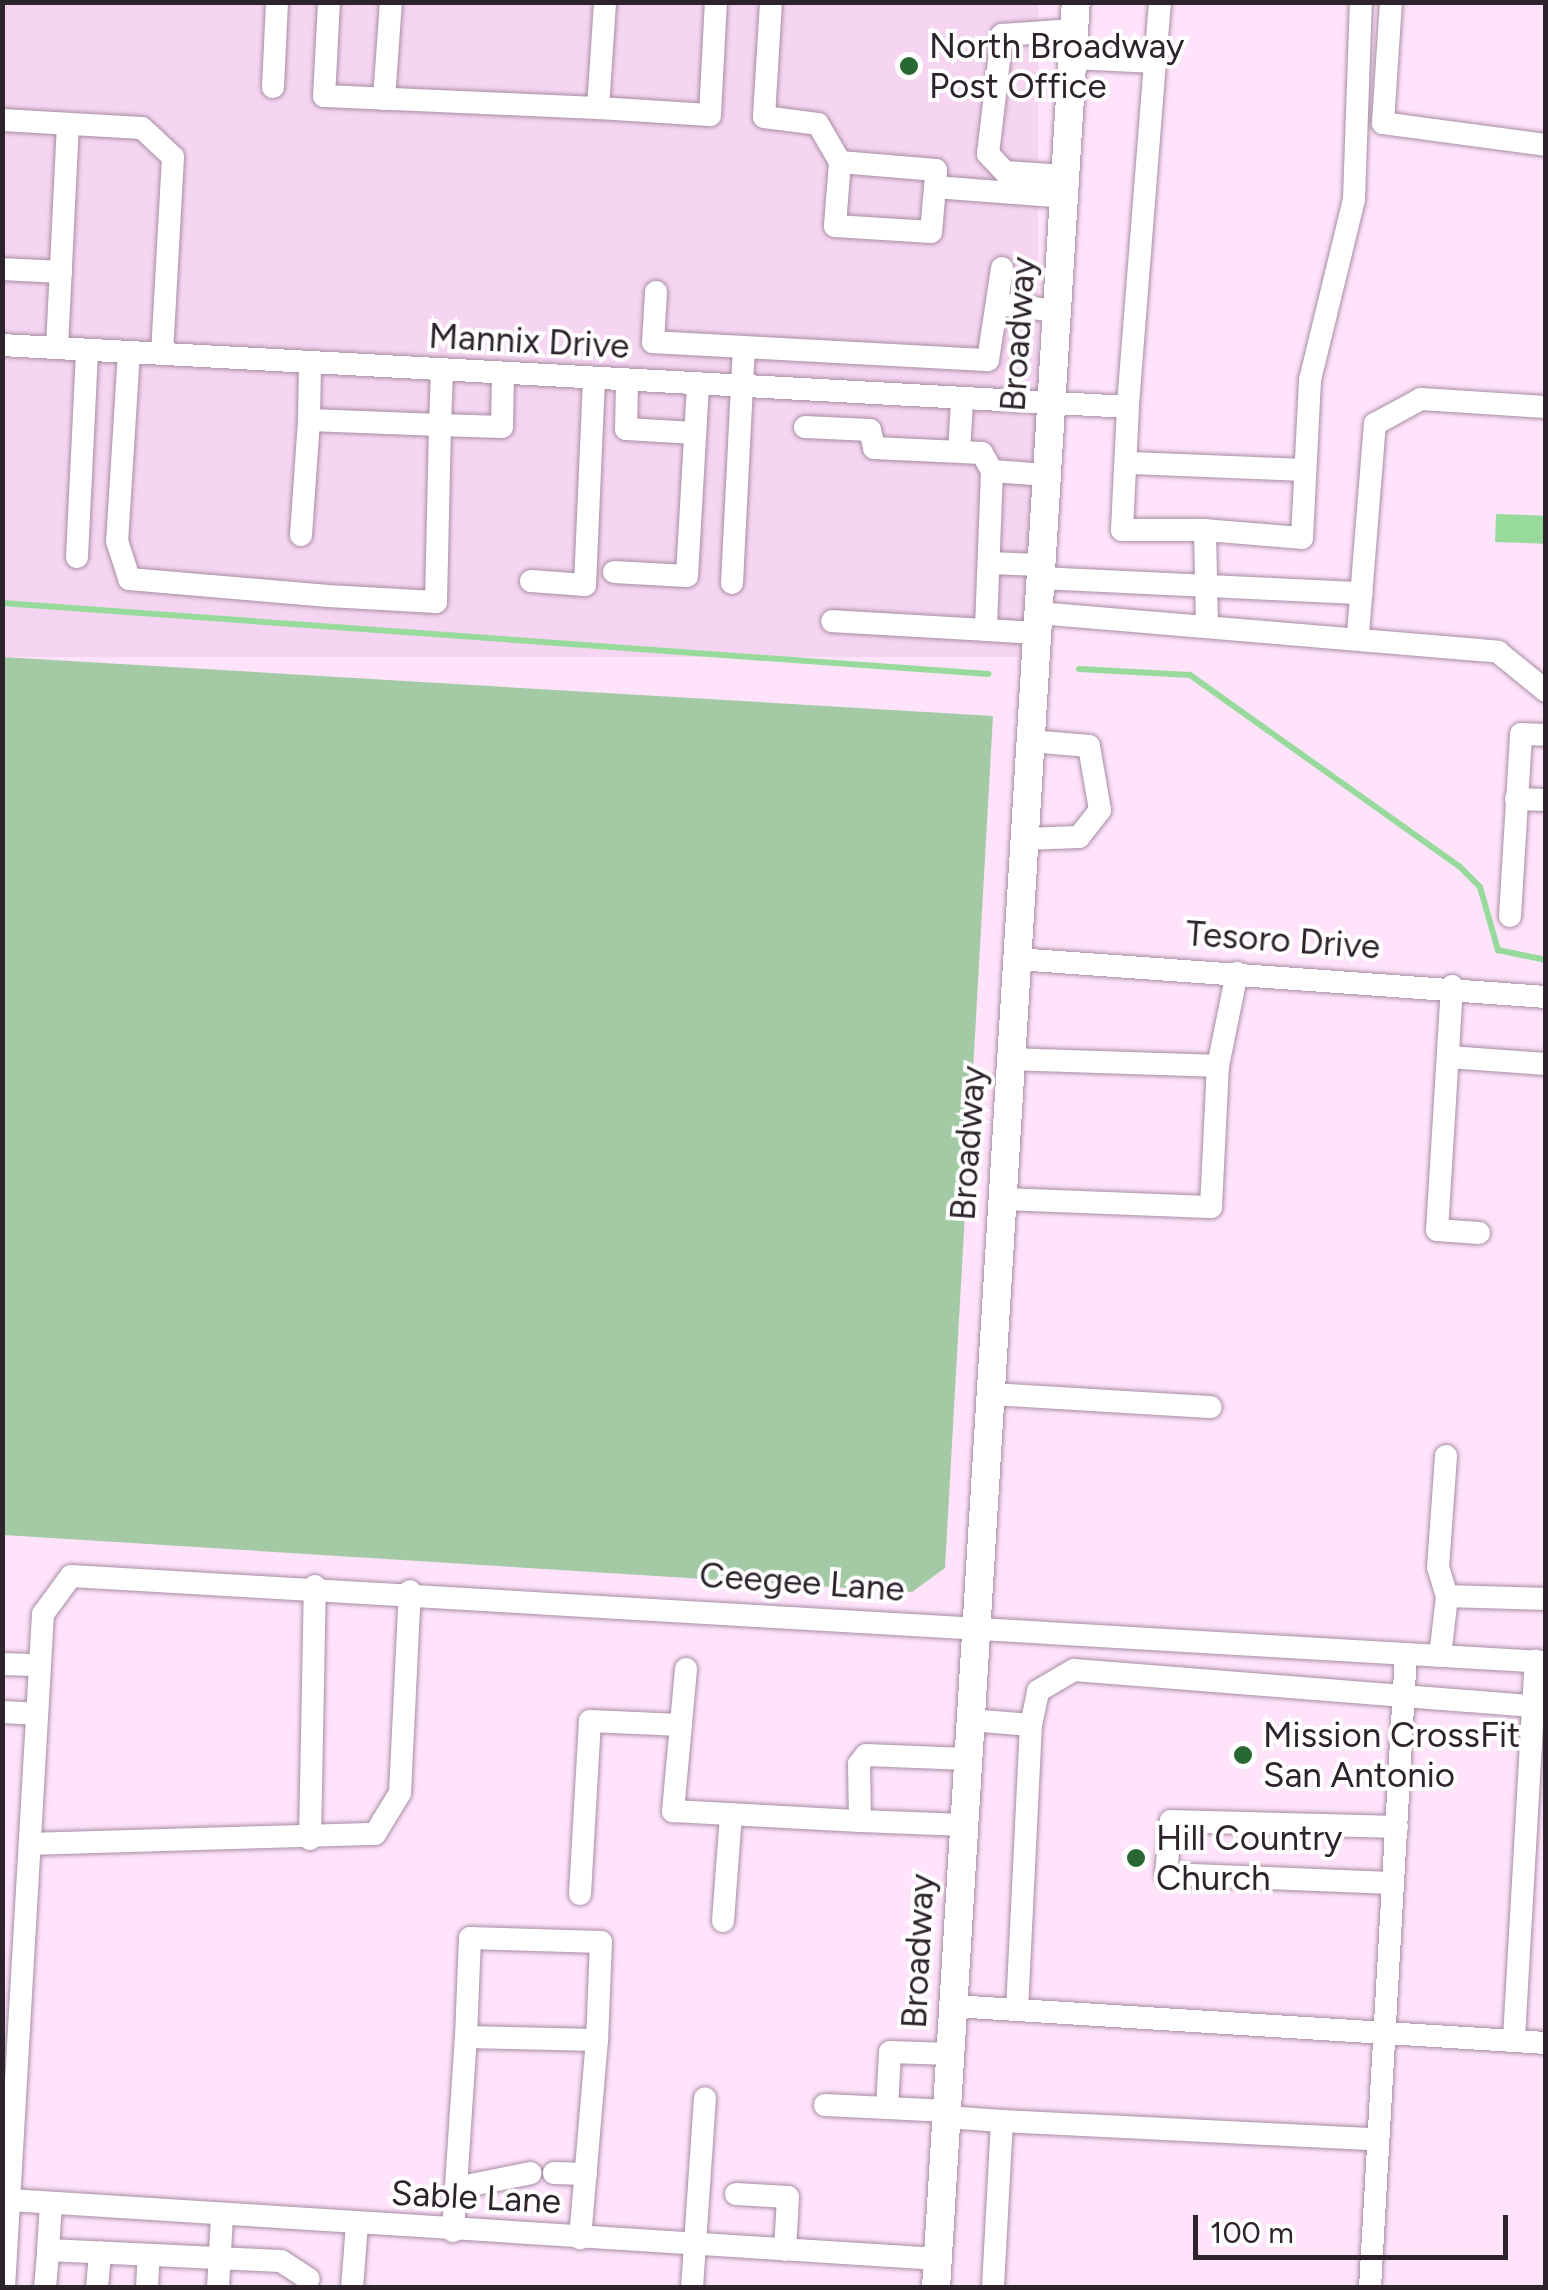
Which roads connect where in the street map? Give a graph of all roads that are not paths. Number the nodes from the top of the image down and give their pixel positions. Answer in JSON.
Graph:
{"nodes":[{"id":1,"x":277,"y":2,"type":"edge"},
{"id":2,"x":329,"y":2,"type":"edge"},
{"id":3,"x":390,"y":2,"type":"edge"},
{"id":4,"x":605,"y":2,"type":"edge"},
{"id":5,"x":716,"y":2,"type":"edge"},
{"id":6,"x":771,"y":2,"type":"edge"},
{"id":7,"x":1160,"y":2,"type":"edge"},
{"id":8,"x":1361,"y":2,"type":"edge"},
{"id":9,"x":1391,"y":2,"type":"edge"},
{"id":10,"x":1074,"y":30,"type":"edge"},
{"id":11,"x":1155,"y":62,"type":"junction"},
{"id":12,"x":273,"y":87,"type":"dead end"},
{"id":13,"x":384,"y":99,"type":"junction"},
{"id":14,"x":598,"y":108,"type":"junction"},
{"id":15,"x":2,"y":120,"type":"edge"},
{"id":16,"x":68,"y":124,"type":"junction"},
{"id":17,"x":1546,"y":144,"type":"edge"},
{"id":18,"x":840,"y":162,"type":"junction"},
{"id":19,"x":1064,"y":186,"type":"junction"},
{"id":20,"x":935,"y":187,"type":"junction"},
{"id":21,"x":1002,"y":268,"type":"dead end"},
{"id":22,"x":2,"y":269,"type":"edge"},
{"id":23,"x":61,"y":272,"type":"junction"},
{"id":24,"x":656,"y":292,"type":"dead end"},
{"id":25,"x":999,"y":304,"type":"junction"},
{"id":26,"x":1057,"y":311,"type":"junction"},
{"id":27,"x":2,"y":344,"type":"edge"},
{"id":28,"x":671,"y":344,"type":"junction"},
{"id":29,"x":57,"y":348,"type":"junction"},
{"id":30,"x":744,"y":348,"type":"junction"},
{"id":31,"x":86,"y":350,"type":"junction"},
{"id":32,"x":814,"y":351,"type":"junction"},
{"id":33,"x":129,"y":352,"type":"junction"},
{"id":34,"x":162,"y":354,"type":"junction"},
{"id":35,"x":881,"y":355,"type":"junction"},
{"id":36,"x":310,"y":363,"type":"junction"},
{"id":37,"x":442,"y":371,"type":"junction"},
{"id":38,"x":504,"y":374,"type":"junction"},
{"id":39,"x":594,"y":380,"type":"junction"},
{"id":40,"x":627,"y":382,"type":"junction"},
{"id":41,"x":667,"y":384,"type":"junction"},
{"id":42,"x":698,"y":386,"type":"junction"},
{"id":43,"x":739,"y":388,"type":"junction"},
{"id":44,"x":808,"y":392,"type":"junction"},
{"id":45,"x":866,"y":396,"type":"junction"},
{"id":46,"x":962,"y":402,"type":"junction"},
{"id":47,"x":1051,"y":407,"type":"junction"},
{"id":48,"x":1128,"y":407,"type":"junction"},
{"id":49,"x":1546,"y":407,"type":"edge"},
{"id":50,"x":310,"y":420,"type":"junction"},
{"id":51,"x":440,"y":425,"type":"junction"},
{"id":52,"x":805,"y":427,"type":"dead end"},
{"id":53,"x":855,"y":430,"type":"junction"},
{"id":54,"x":695,"y":432,"type":"junction"},
{"id":55,"x":959,"y":451,"type":"junction"},
{"id":56,"x":1131,"y":463,"type":"junction"},
{"id":57,"x":1305,"y":470,"type":"junction"},
{"id":58,"x":992,"y":471,"type":"junction"},
{"id":59,"x":1046,"y":475,"type":"junction"},
{"id":60,"x":1205,"y":530,"type":"junction"},
{"id":61,"x":301,"y":535,"type":"dead end"},
{"id":62,"x":77,"y":557,"type":"dead end"},
{"id":63,"x":989,"y":562,"type":"junction"},
{"id":64,"x":614,"y":572,"type":"dead end"},
{"id":65,"x":1040,"y":572,"type":"junction"},
{"id":66,"x":531,"y":582,"type":"dead end"},
{"id":67,"x":732,"y":582,"type":"dead end"},
{"id":68,"x":1206,"y":586,"type":"junction"},
{"id":69,"x":1362,"y":593,"type":"junction"},
{"id":70,"x":832,"y":622,"type":"dead end"},
{"id":71,"x":1037,"y":623,"type":"junction"},
{"id":72,"x":1208,"y":624,"type":"junction"},
{"id":73,"x":986,"y":630,"type":"junction"},
{"id":74,"x":1358,"y":634,"type":"junction"},
{"id":75,"x":1546,"y":691,"type":"edge"},
{"id":76,"x":1546,"y":734,"type":"edge"},
{"id":77,"x":1030,"y":741,"type":"junction"},
{"id":78,"x":1516,"y":799,"type":"junction"},
{"id":79,"x":1546,"y":800,"type":"edge"},
{"id":80,"x":1024,"y":839,"type":"junction"},
{"id":81,"x":1510,"y":916,"type":"dead end"},
{"id":82,"x":1017,"y":959,"type":"junction"},
{"id":83,"x":1237,"y":972,"type":"junction"},
{"id":84,"x":1452,"y":986,"type":"junction"},
{"id":85,"x":1546,"y":996,"type":"edge"},
{"id":86,"x":1448,"y":1058,"type":"junction"},
{"id":87,"x":1010,"y":1060,"type":"junction"},
{"id":88,"x":1546,"y":1064,"type":"edge"},
{"id":89,"x":1218,"y":1066,"type":"junction"},
{"id":90,"x":1002,"y":1199,"type":"junction"},
{"id":91,"x":1478,"y":1233,"type":"dead end"},
{"id":92,"x":990,"y":1394,"type":"junction"},
{"id":93,"x":1211,"y":1408,"type":"dead end"},
{"id":94,"x":1446,"y":1456,"type":"dead end"},
{"id":95,"x":314,"y":1586,"type":"junction"},
{"id":96,"x":410,"y":1592,"type":"junction"},
{"id":97,"x":1447,"y":1596,"type":"junction"},
{"id":98,"x":1546,"y":1599,"type":"edge"},
{"id":99,"x":975,"y":1629,"type":"junction"},
{"id":100,"x":1138,"y":1638,"type":"junction"},
{"id":101,"x":1360,"y":1651,"type":"junction"},
{"id":102,"x":1406,"y":1654,"type":"junction"},
{"id":103,"x":1440,"y":1656,"type":"junction"},
{"id":104,"x":1541,"y":1662,"type":"edge"},
{"id":105,"x":2,"y":1664,"type":"edge"},
{"id":106,"x":40,"y":1665,"type":"junction"},
{"id":107,"x":686,"y":1669,"type":"dead end"},
{"id":108,"x":1134,"y":1675,"type":"junction"},
{"id":109,"x":1359,"y":1694,"type":"junction"},
{"id":110,"x":1404,"y":1698,"type":"junction"},
{"id":111,"x":1533,"y":1706,"type":"junction"},
{"id":112,"x":2,"y":1712,"type":"edge"},
{"id":113,"x":37,"y":1714,"type":"junction"},
{"id":114,"x":970,"y":1720,"type":"junction"},
{"id":115,"x":681,"y":1725,"type":"junction"},
{"id":116,"x":1032,"y":1725,"type":"junction"},
{"id":117,"x":967,"y":1759,"type":"junction"},
{"id":118,"x":730,"y":1814,"type":"junction"},
{"id":119,"x":860,"y":1821,"type":"junction"},
{"id":120,"x":964,"y":1825,"type":"junction"},
{"id":121,"x":1396,"y":1827,"type":"junction"},
{"id":122,"x":310,"y":1839,"type":"junction"},
{"id":123,"x":30,"y":1844,"type":"junction"},
{"id":124,"x":1393,"y":1883,"type":"junction"},
{"id":125,"x":580,"y":1894,"type":"dead end"},
{"id":126,"x":722,"y":1921,"type":"dead end"},
{"id":127,"x":953,"y":2006,"type":"junction"},
{"id":128,"x":1016,"y":2010,"type":"junction"},
{"id":129,"x":1385,"y":2032,"type":"junction"},
{"id":130,"x":466,"y":2037,"type":"junction"},
{"id":131,"x":1514,"y":2038,"type":"junction"},
{"id":132,"x":597,"y":2040,"type":"junction"},
{"id":133,"x":1546,"y":2042,"type":"edge"},
{"id":134,"x":950,"y":2054,"type":"junction"},
{"id":135,"x":10,"y":2075,"type":"edge"},
{"id":136,"x":705,"y":2098,"type":"dead end"},
{"id":137,"x":825,"y":2106,"type":"dead end"},
{"id":138,"x":887,"y":2108,"type":"junction"},
{"id":139,"x":946,"y":2114,"type":"junction"},
{"id":140,"x":1002,"y":2121,"type":"junction"},
{"id":141,"x":1374,"y":2138,"type":"junction"},
{"id":142,"x":586,"y":2174,"type":"junction"},
{"id":143,"x":456,"y":2188,"type":"junction"},
{"id":144,"x":736,"y":2194,"type":"dead end"},
{"id":145,"x":10,"y":2200,"type":"junction"},
{"id":146,"x":51,"y":2203,"type":"junction"},
{"id":147,"x":115,"y":2208,"type":"junction"},
{"id":148,"x":159,"y":2211,"type":"junction"},
{"id":149,"x":222,"y":2216,"type":"junction"},
{"id":150,"x":356,"y":2225,"type":"junction"},
{"id":151,"x":453,"y":2231,"type":"junction"},
{"id":152,"x":580,"y":2238,"type":"junction"},
{"id":153,"x":5,"y":2244,"type":"edge"},
{"id":154,"x":696,"y":2245,"type":"junction"},
{"id":155,"x":48,"y":2250,"type":"junction"},
{"id":156,"x":785,"y":2250,"type":"junction"},
{"id":157,"x":106,"y":2252,"type":"junction"},
{"id":158,"x":153,"y":2255,"type":"junction"},
{"id":159,"x":220,"y":2258,"type":"junction"},
{"id":160,"x":937,"y":2273,"type":"edge"},
{"id":161,"x":309,"y":2283,"type":"edge"},
{"id":162,"x":352,"y":2283,"type":"edge"},
{"id":163,"x":4,"y":2288,"type":"edge"},
{"id":164,"x":46,"y":2288,"type":"edge"},
{"id":165,"x":97,"y":2288,"type":"edge"},
{"id":166,"x":148,"y":2288,"type":"edge"},
{"id":167,"x":218,"y":2288,"type":"edge"},
{"id":168,"x":692,"y":2288,"type":"edge"},
{"id":169,"x":993,"y":2288,"type":"edge"},
{"id":170,"x":1370,"y":2288,"type":"edge"}],
"edges":[{"from":1,"to":12,"type":"street"},
{"from":2,"to":13,"type":"street"},
{"from":3,"to":13,"type":"street"},
{"from":4,"to":14,"type":"street"},
{"from":5,"to":14,"type":"street"},
{"from":6,"to":18,"type":"street"},
{"from":7,"to":11,"type":"street"},
{"from":8,"to":57,"type":"street"},
{"from":9,"to":17,"type":"street"},
{"from":10,"to":11,"type":"street"},
{"from":10,"to":19,"type":"main road","name":"Broadway"},
{"from":10,"to":19,"type":"street"},
{"from":11,"to":48,"type":"street"},
{"from":13,"to":14,"type":"street"},
{"from":15,"to":16,"type":"street"},
{"from":16,"to":23,"type":"street"},
{"from":16,"to":34,"type":"street"},
{"from":18,"to":20,"type":"street"},
{"from":18,"to":20,"type":"street"},
{"from":19,"to":20,"type":"street"},
{"from":19,"to":26,"type":"main road","name":"Broadway"},
{"from":21,"to":25,"type":"street"},
{"from":22,"to":23,"type":"street"},
{"from":23,"to":29,"type":"street"},
{"from":24,"to":28,"type":"street"},
{"from":25,"to":26,"type":"street"},
{"from":25,"to":35,"type":"street"},
{"from":26,"to":47,"type":"main road","name":"Broadway"},
{"from":27,"to":29,"type":"street","name":"Mannix Drive"},
{"from":28,"to":30,"type":"street"},
{"from":28,"to":41,"type":"street"},
{"from":29,"to":31,"type":"street","name":"Mannix Drive"},
{"from":30,"to":32,"type":"street"},
{"from":30,"to":43,"type":"street"},
{"from":31,"to":33,"type":"street","name":"Mannix Drive"},
{"from":31,"to":62,"type":"street"},
{"from":32,"to":35,"type":"street"},
{"from":32,"to":44,"type":"street"},
{"from":33,"to":34,"type":"street","name":"Mannix Drive"},
{"from":33,"to":51,"type":"street"},
{"from":34,"to":36,"type":"street","name":"Mannix Drive"},
{"from":35,"to":45,"type":"street"},
{"from":36,"to":37,"type":"street","name":"Mannix Drive"},
{"from":36,"to":50,"type":"street"},
{"from":37,"to":38,"type":"street","name":"Mannix Drive"},
{"from":37,"to":51,"type":"street"},
{"from":38,"to":39,"type":"street","name":"Mannix Drive"},
{"from":38,"to":51,"type":"street"},
{"from":39,"to":40,"type":"street","name":"Mannix Drive"},
{"from":39,"to":66,"type":"street"},
{"from":40,"to":41,"type":"street","name":"Mannix Drive"},
{"from":40,"to":54,"type":"street"},
{"from":41,"to":42,"type":"street","name":"Mannix Drive"},
{"from":42,"to":43,"type":"street","name":"Mannix Drive"},
{"from":42,"to":54,"type":"street"},
{"from":43,"to":44,"type":"street","name":"Mannix Drive"},
{"from":43,"to":67,"type":"street"},
{"from":44,"to":45,"type":"street","name":"Mannix Drive"},
{"from":45,"to":46,"type":"street","name":"Mannix Drive"},
{"from":45,"to":53,"type":"street"},
{"from":46,"to":47,"type":"street","name":"Mannix Drive"},
{"from":46,"to":55,"type":"street"},
{"from":47,"to":48,"type":"street","name":"Mannix Drive"},
{"from":47,"to":59,"type":"main road","name":"Broadway"},
{"from":48,"to":56,"type":"street"},
{"from":49,"to":69,"type":"street"},
{"from":50,"to":51,"type":"street"},
{"from":50,"to":61,"type":"street"},
{"from":52,"to":53,"type":"street"},
{"from":53,"to":55,"type":"street"},
{"from":54,"to":64,"type":"street"},
{"from":55,"to":58,"type":"street"},
{"from":56,"to":57,"type":"street"},
{"from":56,"to":60,"type":"street"},
{"from":57,"to":60,"type":"street"},
{"from":58,"to":59,"type":"street"},
{"from":58,"to":63,"type":"street"},
{"from":59,"to":65,"type":"main road","name":"Broadway"},
{"from":60,"to":68,"type":"street"},
{"from":63,"to":65,"type":"street"},
{"from":63,"to":73,"type":"street"},
{"from":65,"to":68,"type":"street"},
{"from":65,"to":71,"type":"main road","name":"Broadway"},
{"from":68,"to":69,"type":"street"},
{"from":68,"to":72,"type":"street"},
{"from":69,"to":74,"type":"street"},
{"from":70,"to":73,"type":"street"},
{"from":71,"to":72,"type":"street"},
{"from":71,"to":73,"type":"street"},
{"from":71,"to":77,"type":"main road","name":"Broadway"},
{"from":72,"to":74,"type":"street"},
{"from":74,"to":75,"type":"street"},
{"from":76,"to":78,"type":"street"},
{"from":77,"to":80,"type":"main road","name":"Broadway"},
{"from":77,"to":80,"type":"street"},
{"from":78,"to":79,"type":"street"},
{"from":78,"to":81,"type":"street"},
{"from":80,"to":82,"type":"main road","name":"Broadway"},
{"from":82,"to":83,"type":"street","name":"Tesoro Drive"},
{"from":82,"to":87,"type":"main road","name":"Broadway"},
{"from":83,"to":84,"type":"street","name":"Tesoro Drive"},
{"from":83,"to":89,"type":"street"},
{"from":84,"to":85,"type":"street","name":"Tesoro Drive"},
{"from":84,"to":86,"type":"street"},
{"from":86,"to":88,"type":"street"},
{"from":86,"to":91,"type":"street"},
{"from":87,"to":89,"type":"street"},
{"from":87,"to":90,"type":"main road","name":"Broadway"},
{"from":89,"to":90,"type":"street"},
{"from":90,"to":92,"type":"main road","name":"Broadway"},
{"from":92,"to":93,"type":"street"},
{"from":92,"to":99,"type":"main road","name":"Broadway"},
{"from":94,"to":97,"type":"street"},
{"from":95,"to":96,"type":"street","name":"Ceegee Lane"},
{"from":95,"to":106,"type":"street","name":"Ceegee Lane"},
{"from":95,"to":122,"type":"street"},
{"from":96,"to":99,"type":"street","name":"Ceegee Lane"},
{"from":96,"to":122,"type":"street"},
{"from":97,"to":98,"type":"street"},
{"from":97,"to":103,"type":"street"},
{"from":99,"to":100,"type":"street","name":"Ceegee Lane"},
{"from":99,"to":114,"type":"main road","name":"Broadway"},
{"from":100,"to":101,"type":"street","name":"Ceegee Lane"},
{"from":100,"to":108,"type":"street"},
{"from":101,"to":102,"type":"street","name":"Ceegee Lane"},
{"from":101,"to":109,"type":"street"},
{"from":102,"to":103,"type":"street","name":"Ceegee Lane"},
{"from":102,"to":110,"type":"street"},
{"from":103,"to":104,"type":"street","name":"Ceegee Lane"},
{"from":104,"to":111,"type":"street"},
{"from":105,"to":106,"type":"street"},
{"from":106,"to":113,"type":"street"},
{"from":107,"to":115,"type":"street"},
{"from":108,"to":109,"type":"street"},
{"from":108,"to":116,"type":"street"},
{"from":109,"to":110,"type":"street"},
{"from":110,"to":111,"type":"street"},
{"from":110,"to":121,"type":"street"},
{"from":111,"to":131,"type":"street"},
{"from":112,"to":113,"type":"street"},
{"from":113,"to":123,"type":"street"},
{"from":114,"to":116,"type":"street"},
{"from":114,"to":117,"type":"main road","name":"Broadway"},
{"from":115,"to":118,"type":"street"},
{"from":115,"to":125,"type":"street"},
{"from":116,"to":128,"type":"street"},
{"from":117,"to":119,"type":"street"},
{"from":117,"to":120,"type":"main road","name":"Broadway"},
{"from":118,"to":119,"type":"street"},
{"from":118,"to":126,"type":"street"},
{"from":119,"to":120,"type":"street"},
{"from":120,"to":127,"type":"main road","name":"Broadway"},
{"from":121,"to":124,"type":"street"},
{"from":121,"to":124,"type":"street"},
{"from":122,"to":123,"type":"street"},
{"from":123,"to":135,"type":"street"},
{"from":124,"to":129,"type":"street"},
{"from":127,"to":128,"type":"street"},
{"from":127,"to":134,"type":"main road","name":"Broadway"},
{"from":128,"to":129,"type":"street"},
{"from":129,"to":131,"type":"street"},
{"from":129,"to":141,"type":"street"},
{"from":130,"to":132,"type":"street"},
{"from":130,"to":132,"type":"street"},
{"from":130,"to":143,"type":"street"},
{"from":131,"to":133,"type":"street"},
{"from":132,"to":142,"type":"street"},
{"from":134,"to":138,"type":"street"},
{"from":134,"to":139,"type":"main road","name":"Broadway"},
{"from":135,"to":145,"type":"street"},
{"from":136,"to":154,"type":"street"},
{"from":137,"to":138,"type":"street"},
{"from":138,"to":139,"type":"street"},
{"from":139,"to":140,"type":"street"},
{"from":139,"to":160,"type":"main road","name":"Broadway"},
{"from":140,"to":141,"type":"street"},
{"from":140,"to":169,"type":"street"},
{"from":141,"to":170,"type":"street"},
{"from":142,"to":143,"type":"street"},
{"from":142,"to":152,"type":"street"},
{"from":143,"to":151,"type":"street"},
{"from":144,"to":156,"type":"street"},
{"from":145,"to":146,"type":"street","name":"Sable Lane"},
{"from":145,"to":153,"type":"street"},
{"from":146,"to":147,"type":"street","name":"Sable Lane"},
{"from":146,"to":155,"type":"street"},
{"from":147,"to":148,"type":"street","name":"Sable Lane"},
{"from":147,"to":157,"type":"street"},
{"from":148,"to":149,"type":"street","name":"Sable Lane"},
{"from":148,"to":158,"type":"street"},
{"from":149,"to":150,"type":"street","name":"Sable Lane"},
{"from":149,"to":159,"type":"street"},
{"from":150,"to":151,"type":"street","name":"Sable Lane"},
{"from":150,"to":162,"type":"street"},
{"from":151,"to":152,"type":"street","name":"Sable Lane"},
{"from":152,"to":154,"type":"street","name":"Sable Lane"},
{"from":153,"to":163,"type":"street"},
{"from":154,"to":156,"type":"street","name":"Sable Lane"},
{"from":154,"to":168,"type":"street"},
{"from":155,"to":157,"type":"street"},
{"from":155,"to":164,"type":"street"},
{"from":156,"to":160,"type":"street","name":"Sable Lane"},
{"from":157,"to":158,"type":"street"},
{"from":157,"to":165,"type":"street"},
{"from":158,"to":159,"type":"street"},
{"from":158,"to":166,"type":"street"},
{"from":159,"to":161,"type":"street"},
{"from":159,"to":167,"type":"street"},
{"from":161,"to":162,"type":"street"}]}
